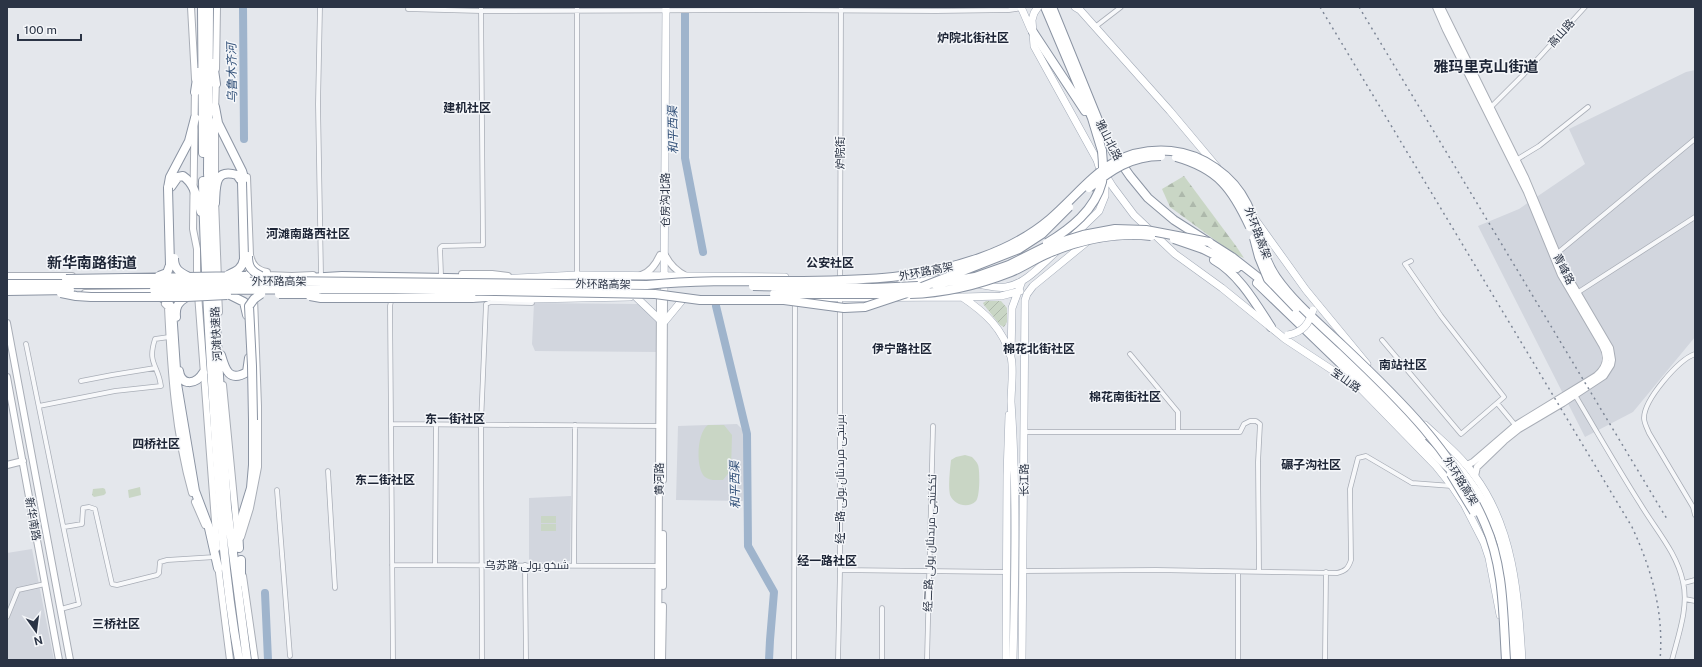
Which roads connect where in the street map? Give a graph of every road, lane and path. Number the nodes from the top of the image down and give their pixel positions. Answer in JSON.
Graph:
{"nodes":[{"id":1,"x":191,"y":7,"type":"edge"},
{"id":2,"x":202,"y":7,"type":"edge"},
{"id":3,"x":209,"y":7,"type":"edge"},
{"id":4,"x":217,"y":7,"type":"edge"},
{"id":5,"x":320,"y":7,"type":"edge"},
{"id":6,"x":1021,"y":7,"type":"edge"},
{"id":7,"x":1045,"y":7,"type":"edge"},
{"id":8,"x":1052,"y":7,"type":"edge"},
{"id":9,"x":1121,"y":7,"type":"edge"},
{"id":10,"x":1436,"y":7,"type":"edge"},
{"id":11,"x":1441,"y":7,"type":"edge"},
{"id":12,"x":1584,"y":7,"type":"edge"},
{"id":13,"x":1078,"y":8,"type":"edge"},
{"id":14,"x":408,"y":9,"type":"dead end"},
{"id":15,"x":481,"y":9,"type":"edge"},
{"id":16,"x":577,"y":9,"type":"edge"},
{"id":17,"x":664,"y":9,"type":"edge"},
{"id":18,"x":841,"y":9,"type":"edge"},
{"id":19,"x":1036,"y":10,"type":"edge"},
{"id":20,"x":1095,"y":27,"type":"junction"},
{"id":21,"x":1033,"y":32,"type":"junction"},
{"id":22,"x":205,"y":33,"type":"junction"},
{"id":23,"x":216,"y":84,"type":"junction"},
{"id":24,"x":196,"y":92,"type":"junction"},
{"id":25,"x":215,"y":106,"type":"junction"},
{"id":26,"x":1588,"y":107,"type":"dead end"},
{"id":27,"x":1489,"y":109,"type":"junction"},
{"id":28,"x":195,"y":118,"type":"junction"},
{"id":29,"x":1095,"y":128,"type":"junction"},
{"id":30,"x":1695,"y":139,"type":"edge"},
{"id":31,"x":1097,"y":160,"type":"junction"},
{"id":32,"x":237,"y":161,"type":"junction"},
{"id":33,"x":1515,"y":161,"type":"junction"},
{"id":34,"x":243,"y":182,"type":"junction"},
{"id":35,"x":169,"y":187,"type":"junction"},
{"id":36,"x":194,"y":188,"type":"junction"},
{"id":37,"x":215,"y":203,"type":"junction"},
{"id":38,"x":1695,"y":217,"type":"edge"},
{"id":39,"x":204,"y":224,"type":"junction"},
{"id":40,"x":1209,"y":242,"type":"junction"},
{"id":41,"x":1202,"y":251,"type":"junction"},
{"id":42,"x":1175,"y":254,"type":"junction"},
{"id":43,"x":662,"y":255,"type":"junction"},
{"id":44,"x":1554,"y":255,"type":"junction"},
{"id":45,"x":1410,"y":261,"type":"dead end"},
{"id":46,"x":1009,"y":265,"type":"junction"},
{"id":47,"x":217,"y":269,"type":"junction"},
{"id":48,"x":197,"y":271,"type":"junction"},
{"id":49,"x":320,"y":275,"type":"junction"},
{"id":50,"x":441,"y":275,"type":"junction"},
{"id":51,"x":577,"y":275,"type":"junction"},
{"id":52,"x":7,"y":276,"type":"edge"},
{"id":53,"x":225,"y":276,"type":"junction"},
{"id":54,"x":262,"y":276,"type":"junction"},
{"id":55,"x":286,"y":276,"type":"junction"},
{"id":56,"x":638,"y":276,"type":"junction"},
{"id":57,"x":662,"y":276,"type":"junction"},
{"id":58,"x":686,"y":276,"type":"junction"},
{"id":59,"x":189,"y":277,"type":"junction"},
{"id":60,"x":520,"y":277,"type":"junction"},
{"id":61,"x":155,"y":278,"type":"junction"},
{"id":62,"x":308,"y":278,"type":"junction"},
{"id":63,"x":840,"y":278,"type":"junction"},
{"id":64,"x":498,"y":279,"type":"joint"},
{"id":65,"x":1022,"y":281,"type":"junction"},
{"id":66,"x":401,"y":282,"type":"junction"},
{"id":67,"x":7,"y":284,"type":"edge"},
{"id":68,"x":27,"y":284,"type":"junction"},
{"id":69,"x":647,"y":285,"type":"junction"},
{"id":70,"x":1033,"y":286,"type":"junction"},
{"id":71,"x":1005,"y":287,"type":"junction"},
{"id":72,"x":379,"y":289,"type":"junction"},
{"id":73,"x":47,"y":290,"type":"junction"},
{"id":74,"x":1306,"y":290,"type":"junction"},
{"id":75,"x":7,"y":291,"type":"edge"},
{"id":76,"x":147,"y":292,"type":"junction"},
{"id":77,"x":1017,"y":293,"type":"junction"},
{"id":78,"x":1577,"y":293,"type":"junction"},
{"id":79,"x":230,"y":294,"type":"junction"},
{"id":80,"x":258,"y":294,"type":"junction"},
{"id":81,"x":299,"y":294,"type":"junction"},
{"id":82,"x":7,"y":295,"type":"edge"},
{"id":83,"x":392,"y":295,"type":"junction"},
{"id":84,"x":218,"y":296,"type":"junction"},
{"id":85,"x":161,"y":297,"type":"junction"},
{"id":86,"x":187,"y":297,"type":"junction"},
{"id":87,"x":487,"y":297,"type":"junction"},
{"id":88,"x":636,"y":297,"type":"junction"},
{"id":89,"x":660,"y":297,"type":"junction"},
{"id":90,"x":962,"y":297,"type":"junction"},
{"id":91,"x":684,"y":298,"type":"junction"},
{"id":92,"x":795,"y":298,"type":"junction"},
{"id":93,"x":840,"y":298,"type":"junction"},
{"id":94,"x":198,"y":301,"type":"junction"},
{"id":95,"x":532,"y":303,"type":"dead end"},
{"id":96,"x":1025,"y":303,"type":"junction"},
{"id":97,"x":662,"y":321,"type":"junction"},
{"id":98,"x":7,"y":323,"type":"edge"},
{"id":99,"x":1271,"y":328,"type":"junction"},
{"id":100,"x":169,"y":337,"type":"junction"},
{"id":101,"x":1382,"y":340,"type":"dead end"},
{"id":102,"x":26,"y":344,"type":"dead end"},
{"id":103,"x":221,"y":353,"type":"junction"},
{"id":104,"x":1130,"y":354,"type":"dead end"},
{"id":105,"x":1695,"y":354,"type":"edge"},
{"id":106,"x":1011,"y":358,"type":"junction"},
{"id":107,"x":155,"y":368,"type":"junction"},
{"id":108,"x":1352,"y":374,"type":"junction"},
{"id":109,"x":200,"y":376,"type":"junction"},
{"id":110,"x":7,"y":377,"type":"edge"},
{"id":111,"x":81,"y":382,"type":"dead end"},
{"id":112,"x":1361,"y":389,"type":"junction"},
{"id":113,"x":1575,"y":395,"type":"junction"},
{"id":114,"x":1011,"y":401,"type":"junction"},
{"id":115,"x":1497,"y":403,"type":"junction"},
{"id":116,"x":39,"y":406,"type":"junction"},
{"id":117,"x":391,"y":424,"type":"junction"},
{"id":118,"x":436,"y":424,"type":"junction"},
{"id":119,"x":481,"y":424,"type":"junction"},
{"id":120,"x":575,"y":425,"type":"junction"},
{"id":121,"x":661,"y":426,"type":"junction"},
{"id":122,"x":933,"y":426,"type":"dead end"},
{"id":123,"x":1517,"y":427,"type":"junction"},
{"id":124,"x":1178,"y":431,"type":"junction"},
{"id":125,"x":1024,"y":432,"type":"junction"},
{"id":126,"x":23,"y":461,"type":"junction"},
{"id":127,"x":1465,"y":464,"type":"junction"},
{"id":128,"x":7,"y":465,"type":"edge"},
{"id":129,"x":328,"y":471,"type":"dead end"},
{"id":130,"x":1476,"y":476,"type":"junction"},
{"id":131,"x":1452,"y":486,"type":"junction"},
{"id":132,"x":278,"y":490,"type":"dead end"},
{"id":133,"x":1695,"y":515,"type":"edge"},
{"id":134,"x":64,"y":527,"type":"junction"},
{"id":135,"x":212,"y":540,"type":"junction"},
{"id":136,"x":239,"y":546,"type":"junction"},
{"id":137,"x":215,"y":557,"type":"junction"},
{"id":138,"x":241,"y":560,"type":"junction"},
{"id":139,"x":392,"y":565,"type":"junction"},
{"id":140,"x":435,"y":565,"type":"junction"},
{"id":141,"x":481,"y":565,"type":"junction"},
{"id":142,"x":525,"y":565,"type":"junction"},
{"id":143,"x":574,"y":565,"type":"junction"},
{"id":144,"x":661,"y":566,"type":"junction"},
{"id":145,"x":219,"y":569,"type":"junction"},
{"id":146,"x":840,"y":570,"type":"junction"},
{"id":147,"x":929,"y":571,"type":"junction"},
{"id":148,"x":1014,"y":571,"type":"junction"},
{"id":149,"x":1024,"y":571,"type":"junction"},
{"id":150,"x":1259,"y":571,"type":"junction"},
{"id":151,"x":1007,"y":572,"type":"junction"},
{"id":152,"x":1238,"y":572,"type":"junction"},
{"id":153,"x":1326,"y":572,"type":"junction"},
{"id":154,"x":1695,"y":580,"type":"edge"},
{"id":155,"x":1684,"y":583,"type":"junction"},
{"id":156,"x":45,"y":584,"type":"junction"},
{"id":157,"x":335,"y":588,"type":"dead end"},
{"id":158,"x":228,"y":595,"type":"junction"},
{"id":159,"x":1685,"y":599,"type":"junction"},
{"id":160,"x":1695,"y":601,"type":"edge"},
{"id":161,"x":240,"y":607,"type":"junction"},
{"id":162,"x":882,"y":608,"type":"dead end"},
{"id":163,"x":61,"y":609,"type":"junction"},
{"id":164,"x":7,"y":617,"type":"edge"},
{"id":165,"x":290,"y":656,"type":"dead end"},
{"id":166,"x":244,"y":659,"type":"edge"},
{"id":167,"x":59,"y":660,"type":"edge"},
{"id":168,"x":70,"y":660,"type":"edge"},
{"id":169,"x":230,"y":660,"type":"edge"},
{"id":170,"x":393,"y":660,"type":"edge"},
{"id":171,"x":482,"y":660,"type":"edge"},
{"id":172,"x":526,"y":660,"type":"edge"},
{"id":173,"x":658,"y":660,"type":"edge"},
{"id":174,"x":662,"y":660,"type":"edge"},
{"id":175,"x":794,"y":660,"type":"edge"},
{"id":176,"x":838,"y":660,"type":"edge"},
{"id":177,"x":882,"y":660,"type":"edge"},
{"id":178,"x":927,"y":660,"type":"edge"},
{"id":179,"x":1006,"y":660,"type":"edge"},
{"id":180,"x":1013,"y":660,"type":"edge"},
{"id":181,"x":1022,"y":660,"type":"edge"},
{"id":182,"x":1238,"y":660,"type":"edge"},
{"id":183,"x":1325,"y":660,"type":"edge"},
{"id":184,"x":1502,"y":660,"type":"edge"},
{"id":185,"x":1506,"y":660,"type":"edge"},
{"id":186,"x":1511,"y":660,"type":"edge"},
{"id":187,"x":1517,"y":660,"type":"edge"},
{"id":188,"x":1522,"y":660,"type":"edge"},
{"id":189,"x":1672,"y":660,"type":"edge"}],
"edges":[{"from":1,"to":24,"type":"street"},
{"from":2,"to":22,"type":"highway","name":"河滩快速路"},
{"from":3,"to":22,"type":"highway","name":"河滩快速路"},
{"from":4,"to":23,"type":"street"},
{"from":5,"to":49,"type":"street"},
{"from":6,"to":18,"type":"street"},
{"from":6,"to":21,"type":"main road"},
{"from":7,"to":29,"type":"highway"},
{"from":8,"to":40,"type":"highway","name":"雅山北路"},
{"from":9,"to":20,"type":"street"},
{"from":10,"to":27,"type":"street","name":"青峰路"},
{"from":11,"to":27,"type":"street","name":"青峰路"},
{"from":12,"to":27,"type":"street","name":"高山路"},
{"from":13,"to":20,"type":"main road","name":"宝山路"},
{"from":14,"to":15,"type":"street"},
{"from":15,"to":16,"type":"street"},
{"from":15,"to":50,"type":"street"},
{"from":16,"to":17,"type":"street"},
{"from":16,"to":51,"type":"street"},
{"from":17,"to":18,"type":"street"},
{"from":17,"to":43,"type":"main road","name":"仓房沟北路"},
{"from":18,"to":63,"type":"street","name":"炉院街"},
{"from":19,"to":21,"type":"main road"},
{"from":20,"to":74,"type":"main road","name":"宝山路"},
{"from":21,"to":29,"type":"highway"},
{"from":21,"to":31,"type":"main road"},
{"from":22,"to":23,"type":"highway"},
{"from":22,"to":24,"type":"highway"},
{"from":22,"to":39,"type":"highway","name":"河滩快速路"},
{"from":22,"to":161,"type":"highway","name":"河滩快速路"},
{"from":23,"to":25,"type":"street"},
{"from":24,"to":28,"type":"street"},
{"from":25,"to":32,"type":"highway"},
{"from":25,"to":37,"type":"street"},
{"from":26,"to":33,"type":"street"},
{"from":27,"to":33,"type":"street","name":"青峰路"},
{"from":28,"to":35,"type":"highway"},
{"from":28,"to":36,"type":"street"},
{"from":29,"to":46,"type":"highway","bridge":true},
{"from":30,"to":44,"type":"street"},
{"from":31,"to":42,"type":"main road","name":"宝山路"},
{"from":31,"to":65,"type":"main road"},
{"from":32,"to":34,"type":"highway"},
{"from":32,"to":55,"type":"street"},
{"from":33,"to":44,"type":"street","name":"青峰路"},
{"from":34,"to":37,"type":"highway"},
{"from":34,"to":53,"type":"highway","bridge":true},
{"from":34,"to":54,"type":"highway","bridge":true},
{"from":35,"to":36,"type":"highway"},
{"from":35,"to":59,"type":"highway","bridge":true},
{"from":35,"to":61,"type":"highway","bridge":true},
{"from":36,"to":39,"type":"highway"},
{"from":36,"to":48,"type":"street"},
{"from":37,"to":47,"type":"street"},
{"from":38,"to":78,"type":"street"},
{"from":39,"to":158,"type":"highway","name":"河滩快速路"},
{"from":40,"to":46,"type":"highway","bridge":true},
{"from":40,"to":187,"type":"highway","name":"雅山北路"},
{"from":41,"to":89,"type":"highway","bridge":true},
{"from":41,"to":99,"type":"highway"},
{"from":41,"to":108,"type":"highway"},
{"from":42,"to":70,"type":"main road"},
{"from":42,"to":99,"type":"main road","name":"宝山路"},
{"from":43,"to":56,"type":"street"},
{"from":43,"to":57,"type":"main road","name":"仓房沟北路"},
{"from":43,"to":58,"type":"street"},
{"from":44,"to":78,"type":"street","name":"青峰路"},
{"from":44,"to":123,"type":"street","name":"青峰路"},
{"from":45,"to":115,"type":"street"},
{"from":46,"to":69,"type":"highway","bridge":true},
{"from":47,"to":55,"type":"street"},
{"from":47,"to":84,"type":"street"},
{"from":48,"to":52,"type":"street"},
{"from":48,"to":94,"type":"street"},
{"from":49,"to":50,"type":"street"},
{"from":49,"to":55,"type":"street"},
{"from":50,"to":60,"type":"street"},
{"from":51,"to":56,"type":"main road"},
{"from":51,"to":60,"type":"main road"},
{"from":53,"to":54,"type":"highway","bridge":true},
{"from":53,"to":59,"type":"highway","bridge":true},
{"from":54,"to":62,"type":"highway"},
{"from":56,"to":57,"type":"main road"},
{"from":57,"to":58,"type":"main road"},
{"from":57,"to":89,"type":"main road","name":"仓房沟北路"},
{"from":58,"to":63,"type":"main road"},
{"from":59,"to":61,"type":"highway","bridge":true},
{"from":60,"to":64,"type":"main road"},
{"from":61,"to":68,"type":"highway","bridge":true},
{"from":62,"to":64,"type":"highway"},
{"from":62,"to":66,"type":"highway","bridge":true},
{"from":63,"to":71,"type":"main road"},
{"from":63,"to":93,"type":"street","name":"炉院街"},
{"from":65,"to":71,"type":"main road"},
{"from":65,"to":77,"type":"main road"},
{"from":66,"to":68,"type":"highway","name":"外环路高架","bridge":true},
{"from":66,"to":69,"type":"highway","name":"外环路高架","bridge":true},
{"from":67,"to":68,"type":"highway","name":"外环路高架","bridge":true},
{"from":69,"to":185,"type":"highway","name":"外环路高架","bridge":true},
{"from":70,"to":77,"type":"main road"},
{"from":70,"to":96,"type":"main road"},
{"from":71,"to":77,"type":"main road"},
{"from":72,"to":73,"type":"highway","name":"外环路高架","bridge":true},
{"from":72,"to":81,"type":"highway","bridge":true},
{"from":72,"to":89,"type":"highway","name":"外环路高架","bridge":true},
{"from":73,"to":75,"type":"highway","name":"外环路高架","bridge":true},
{"from":73,"to":85,"type":"highway","bridge":true},
{"from":74,"to":99,"type":"main road","bridge":true},
{"from":74,"to":127,"type":"main road","name":"宝山路"},
{"from":76,"to":82,"type":"street"},
{"from":76,"to":94,"type":"street"},
{"from":76,"to":100,"type":"street"},
{"from":77,"to":90,"type":"main road"},
{"from":77,"to":96,"type":"main road"},
{"from":77,"to":106,"type":"main road"},
{"from":78,"to":113,"type":"street","name":"青峰路"},
{"from":79,"to":80,"type":"highway"},
{"from":79,"to":86,"type":"highway","bridge":true},
{"from":79,"to":103,"type":"highway","bridge":true},
{"from":80,"to":81,"type":"highway","bridge":true},
{"from":80,"to":83,"type":"street"},
{"from":80,"to":84,"type":"street"},
{"from":80,"to":136,"type":"street"},
{"from":80,"to":136,"type":"highway","bridge":true},
{"from":81,"to":87,"type":"highway","bridge":true},
{"from":83,"to":87,"type":"street"},
{"from":83,"to":117,"type":"street"},
{"from":84,"to":103,"type":"street"},
{"from":85,"to":86,"type":"highway","bridge":true},
{"from":85,"to":135,"type":"highway"},
{"from":86,"to":109,"type":"highway"},
{"from":87,"to":88,"type":"main road"},
{"from":88,"to":89,"type":"main road"},
{"from":88,"to":97,"type":"main road"},
{"from":89,"to":91,"type":"main road"},
{"from":89,"to":97,"type":"street","name":"黄河路"},
{"from":89,"to":184,"type":"highway","name":"外环路高架","bridge":true},
{"from":90,"to":93,"type":"main road"},
{"from":90,"to":106,"type":"main road","name":"长江路"},
{"from":91,"to":92,"type":"main road"},
{"from":91,"to":97,"type":"main road"},
{"from":92,"to":93,"type":"main road"},
{"from":92,"to":175,"type":"street"},
{"from":93,"to":146,"type":"street","name":"经一路 بىرىنجى مرىدىئان يولى"},
{"from":94,"to":109,"type":"street"},
{"from":95,"to":119,"type":"street"},
{"from":96,"to":125,"type":"main road","name":"长江路"},
{"from":97,"to":121,"type":"street","name":"黄河路"},
{"from":98,"to":163,"type":"street"},
{"from":99,"to":112,"type":"main road","name":"宝山路"},
{"from":100,"to":107,"type":"street"},
{"from":100,"to":135,"type":"street"},
{"from":101,"to":115,"type":"street"},
{"from":102,"to":116,"type":"street"},
{"from":103,"to":136,"type":"street"},
{"from":104,"to":124,"type":"street"},
{"from":105,"to":133,"type":"street"},
{"from":106,"to":114,"type":"main road","name":"长江路"},
{"from":107,"to":111,"type":"street"},
{"from":107,"to":116,"type":"street"},
{"from":108,"to":112,"type":"highway"},
{"from":108,"to":186,"type":"highway"},
{"from":109,"to":145,"type":"street"},
{"from":110,"to":126,"type":"street","name":"新华南路"},
{"from":112,"to":131,"type":"main road","name":"宝山路"},
{"from":113,"to":123,"type":"street","name":"青峰路"},
{"from":113,"to":155,"type":"street"},
{"from":114,"to":148,"type":"main road","name":"长江路"},
{"from":114,"to":151,"type":"main road"},
{"from":115,"to":123,"type":"street"},
{"from":116,"to":134,"type":"street"},
{"from":117,"to":118,"type":"street"},
{"from":117,"to":139,"type":"street"},
{"from":118,"to":119,"type":"street"},
{"from":118,"to":140,"type":"street"},
{"from":119,"to":120,"type":"street"},
{"from":119,"to":141,"type":"street"},
{"from":120,"to":121,"type":"street"},
{"from":120,"to":143,"type":"street"},
{"from":121,"to":144,"type":"street","name":"黄河路"},
{"from":122,"to":147,"type":"street","name":"经二路 ئككىنجى مرىدىئان يولى"},
{"from":123,"to":127,"type":"street","name":"青峰路"},
{"from":123,"to":130,"type":"street","name":"青峰路"},
{"from":124,"to":125,"type":"street"},
{"from":124,"to":150,"type":"street"},
{"from":125,"to":149,"type":"main road","name":"长江路"},
{"from":126,"to":128,"type":"street"},
{"from":126,"to":156,"type":"street","name":"新华南路"},
{"from":127,"to":130,"type":"main road","name":"宝山路"},
{"from":129,"to":157,"type":"street"},
{"from":130,"to":188,"type":"main road","name":"宝山路"},
{"from":131,"to":153,"type":"street"},
{"from":131,"to":185,"type":"main road","name":"宝山路"},
{"from":132,"to":165,"type":"street"},
{"from":134,"to":137,"type":"street"},
{"from":134,"to":163,"type":"street"},
{"from":135,"to":137,"type":"highway"},
{"from":136,"to":138,"type":"street"},
{"from":137,"to":145,"type":"highway"},
{"from":138,"to":161,"type":"highway"},
{"from":138,"to":166,"type":"street"},
{"from":139,"to":140,"type":"street","name":"乌苏路 شىخو يولى"},
{"from":139,"to":170,"type":"street"},
{"from":140,"to":141,"type":"street","name":"乌苏路 شىخو يولى"},
{"from":141,"to":142,"type":"street","name":"乌苏路 شىخو يولى"},
{"from":141,"to":171,"type":"street"},
{"from":142,"to":143,"type":"street","name":"乌苏路 شىخو يولى"},
{"from":142,"to":172,"type":"street"},
{"from":143,"to":144,"type":"street","name":"乌苏路 شىخو يولى"},
{"from":144,"to":173,"type":"street","name":"黄河路"},
{"from":144,"to":174,"type":"street","name":"黄河路"},
{"from":145,"to":158,"type":"highway"},
{"from":145,"to":169,"type":"street"},
{"from":146,"to":147,"type":"street"},
{"from":146,"to":176,"type":"street","name":"经一路 بىرىنجى مرىدىئان يولى"},
{"from":147,"to":151,"type":"street"},
{"from":147,"to":178,"type":"street","name":"经二路 ئككىنجى مرىدىئان يولى"},
{"from":148,"to":151,"type":"street"},
{"from":148,"to":180,"type":"main road","name":"长江路"},
{"from":149,"to":152,"type":"street"},
{"from":149,"to":181,"type":"main road","name":"长江路"},
{"from":150,"to":152,"type":"street"},
{"from":150,"to":153,"type":"street"},
{"from":151,"to":179,"type":"main road"},
{"from":152,"to":182,"type":"street"},
{"from":153,"to":183,"type":"street"},
{"from":154,"to":155,"type":"street"},
{"from":155,"to":159,"type":"street"},
{"from":156,"to":164,"type":"street"},
{"from":156,"to":167,"type":"street","name":"新华南路"},
{"from":158,"to":166,"type":"highway","name":"河滩快速路"},
{"from":159,"to":160,"type":"street"},
{"from":159,"to":189,"type":"street"},
{"from":161,"to":166,"type":"highway","name":"河滩快速路"},
{"from":162,"to":177,"type":"street"},
{"from":163,"to":168,"type":"street"}]}
